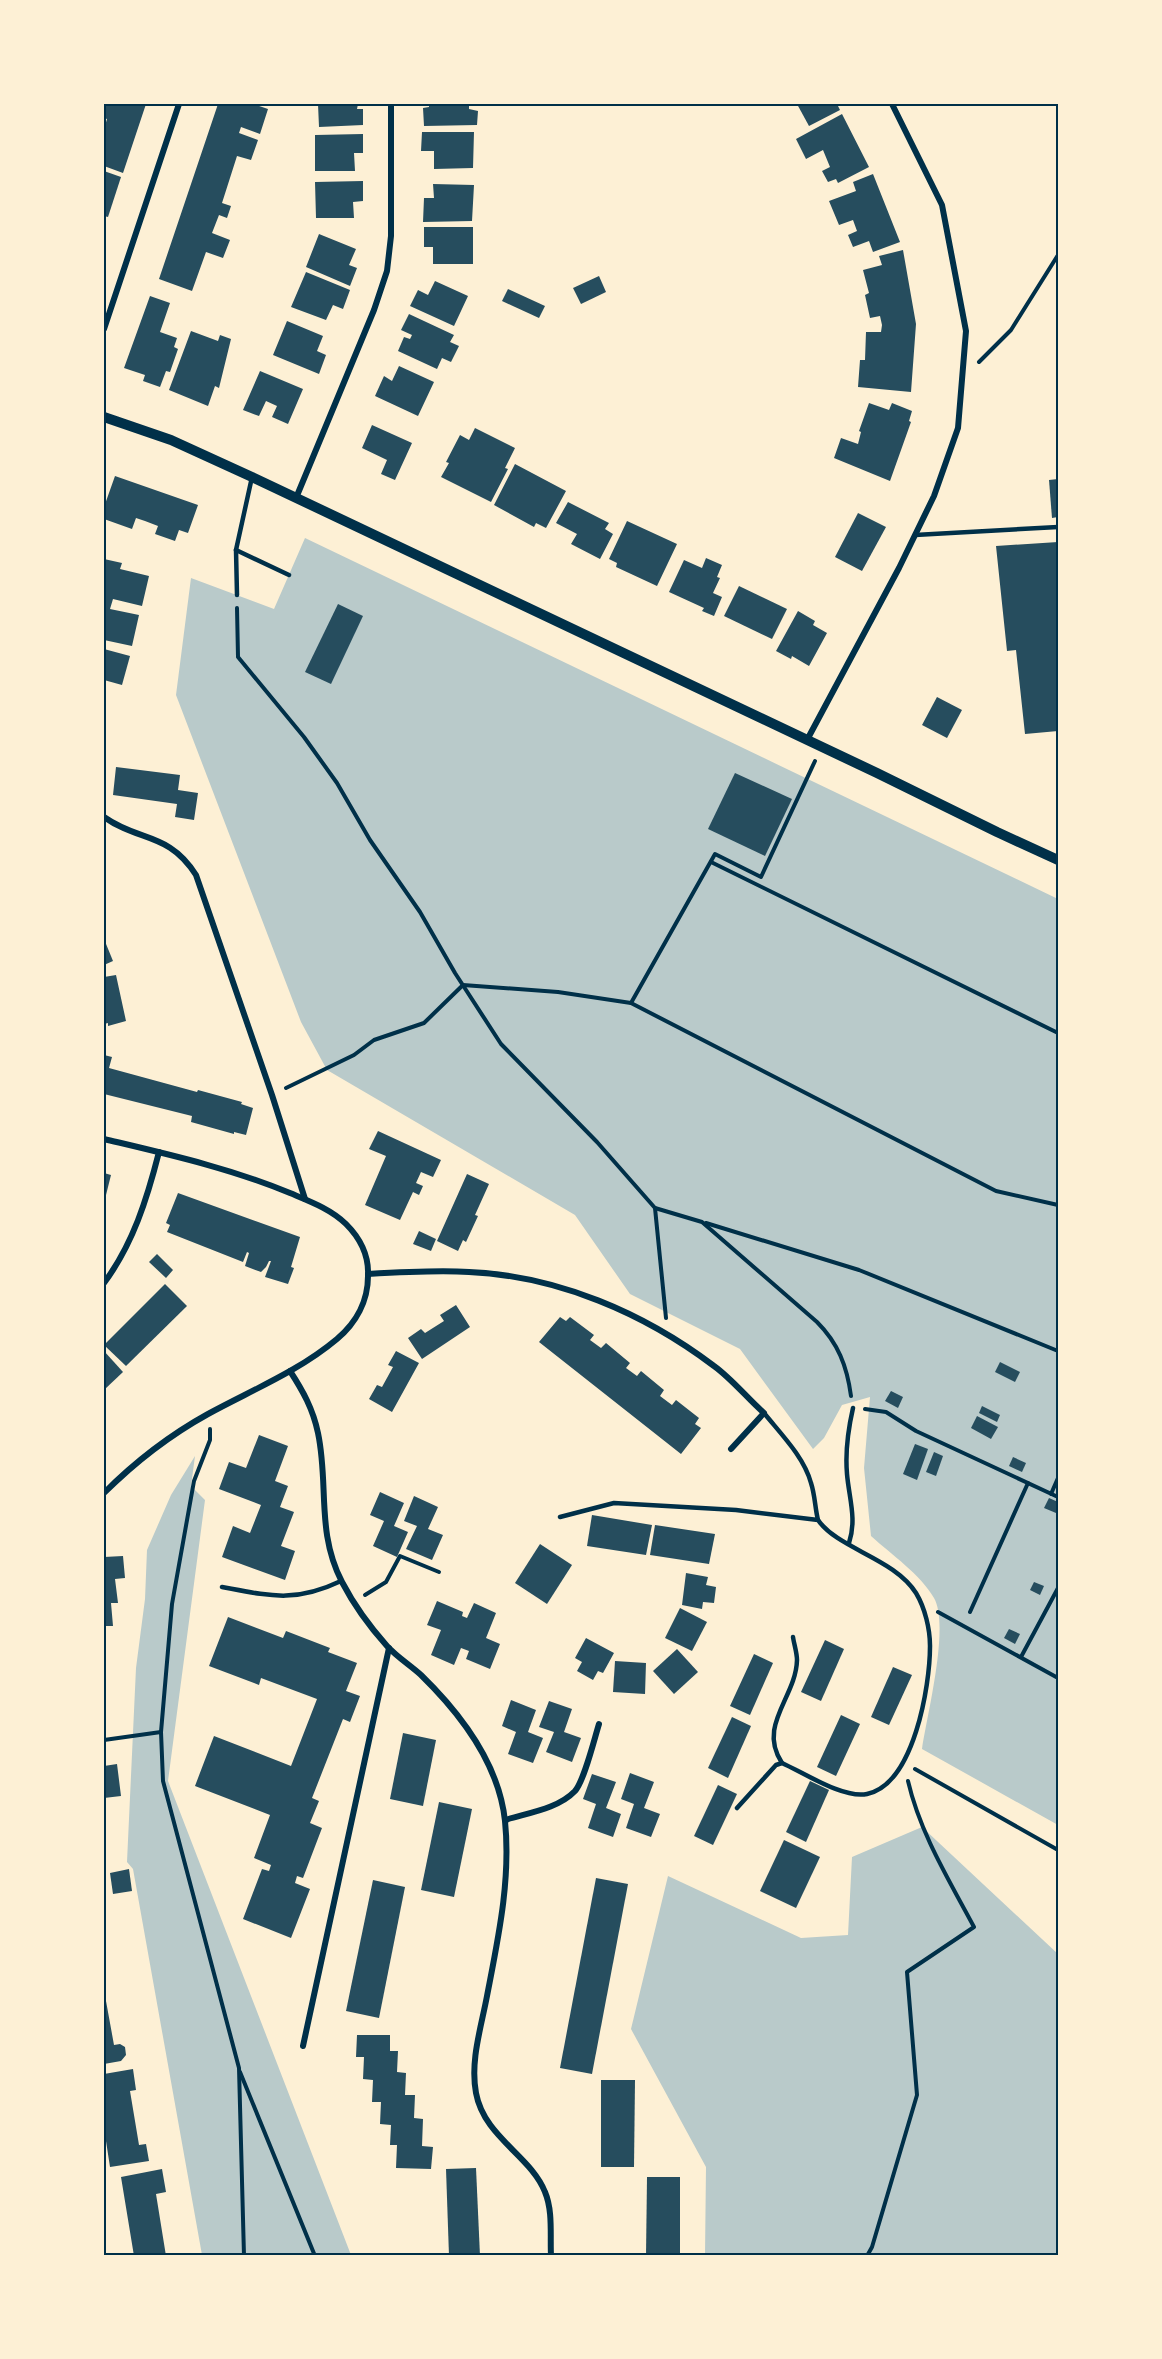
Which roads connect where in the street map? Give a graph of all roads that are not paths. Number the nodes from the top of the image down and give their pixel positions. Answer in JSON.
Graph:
{"nodes":[{"id":1,"x":179,"y":104,"type":"edge"},
{"id":2,"x":391,"y":104,"type":"edge"},
{"id":3,"x":892,"y":104,"type":"edge"},
{"id":4,"x":104,"y":329,"type":"edge"},
{"id":5,"x":104,"y":417,"type":"edge"},
{"id":6,"x":252,"y":477,"type":"junction"},
{"id":7,"x":296,"y":498,"type":"junction"},
{"id":8,"x":1059,"y":527,"type":"edge"},
{"id":9,"x":915,"y":535,"type":"junction"},
{"id":10,"x":236,"y":550,"type":"junction"},
{"id":11,"x":289,"y":575,"type":"dead end"},
{"id":12,"x":237,"y":595,"type":"road end"},
{"id":13,"x":807,"y":740,"type":"junction"},
{"id":14,"x":104,"y":817,"type":"edge"},
{"id":15,"x":1059,"y":860,"type":"edge"},
{"id":16,"x":104,"y":1139,"type":"edge"},
{"id":17,"x":159,"y":1152,"type":"junction"},
{"id":18,"x":305,"y":1199,"type":"junction"},
{"id":19,"x":368,"y":1274,"type":"junction"},
{"id":20,"x":104,"y":1283,"type":"edge"},
{"id":21,"x":290,"y":1371,"type":"junction"},
{"id":22,"x":852,"y":1408,"type":"road end"},
{"id":23,"x":764,"y":1413,"type":"junction"},
{"id":24,"x":731,"y":1449,"type":"dead end"},
{"id":25,"x":104,"y":1493,"type":"edge"},
{"id":26,"x":560,"y":1517,"type":"dead end"},
{"id":27,"x":818,"y":1520,"type":"junction"},
{"id":28,"x":849,"y":1543,"type":"junction"},
{"id":29,"x":341,"y":1581,"type":"junction"},
{"id":30,"x":222,"y":1587,"type":"dead end"},
{"id":31,"x":793,"y":1637,"type":"dead end"},
{"id":32,"x":389,"y":1648,"type":"junction"},
{"id":33,"x":599,"y":1725,"type":"dead end"},
{"id":34,"x":782,"y":1763,"type":"junction"},
{"id":35,"x":737,"y":1808,"type":"dead end"},
{"id":36,"x":505,"y":1820,"type":"junction"},
{"id":37,"x":303,"y":2046,"type":"dead end"},
{"id":38,"x":551,"y":2256,"type":"edge"}],
"edges":[{"from":1,"to":4,"type":"street"},
{"from":2,"to":7,"type":"street"},
{"from":3,"to":9,"type":"street"},
{"from":5,"to":6,"type":"street"},
{"from":6,"to":7,"type":"street"},
{"from":6,"to":10,"type":"lane"},
{"from":7,"to":13,"type":"street"},
{"from":8,"to":9,"type":"lane"},
{"from":9,"to":13,"type":"street"},
{"from":10,"to":11,"type":"lane"},
{"from":10,"to":12,"type":"lane"},
{"from":13,"to":15,"type":"street"},
{"from":14,"to":18,"type":"street"},
{"from":16,"to":17,"type":"street"},
{"from":17,"to":18,"type":"street"},
{"from":17,"to":20,"type":"street"},
{"from":18,"to":19,"type":"street"},
{"from":19,"to":21,"type":"street"},
{"from":19,"to":23,"type":"street"},
{"from":21,"to":25,"type":"street"},
{"from":21,"to":29,"type":"street"},
{"from":22,"to":28,"type":"lane"},
{"from":23,"to":24,"type":"street"},
{"from":23,"to":27,"type":"lane"},
{"from":26,"to":27,"type":"lane"},
{"from":27,"to":28,"type":"lane"},
{"from":28,"to":34,"type":"lane"},
{"from":29,"to":30,"type":"lane"},
{"from":29,"to":32,"type":"street"},
{"from":31,"to":34,"type":"lane"},
{"from":32,"to":36,"type":"street"},
{"from":32,"to":37,"type":"street"},
{"from":33,"to":36,"type":"street"},
{"from":34,"to":35,"type":"lane"},
{"from":36,"to":38,"type":"street"}]}
